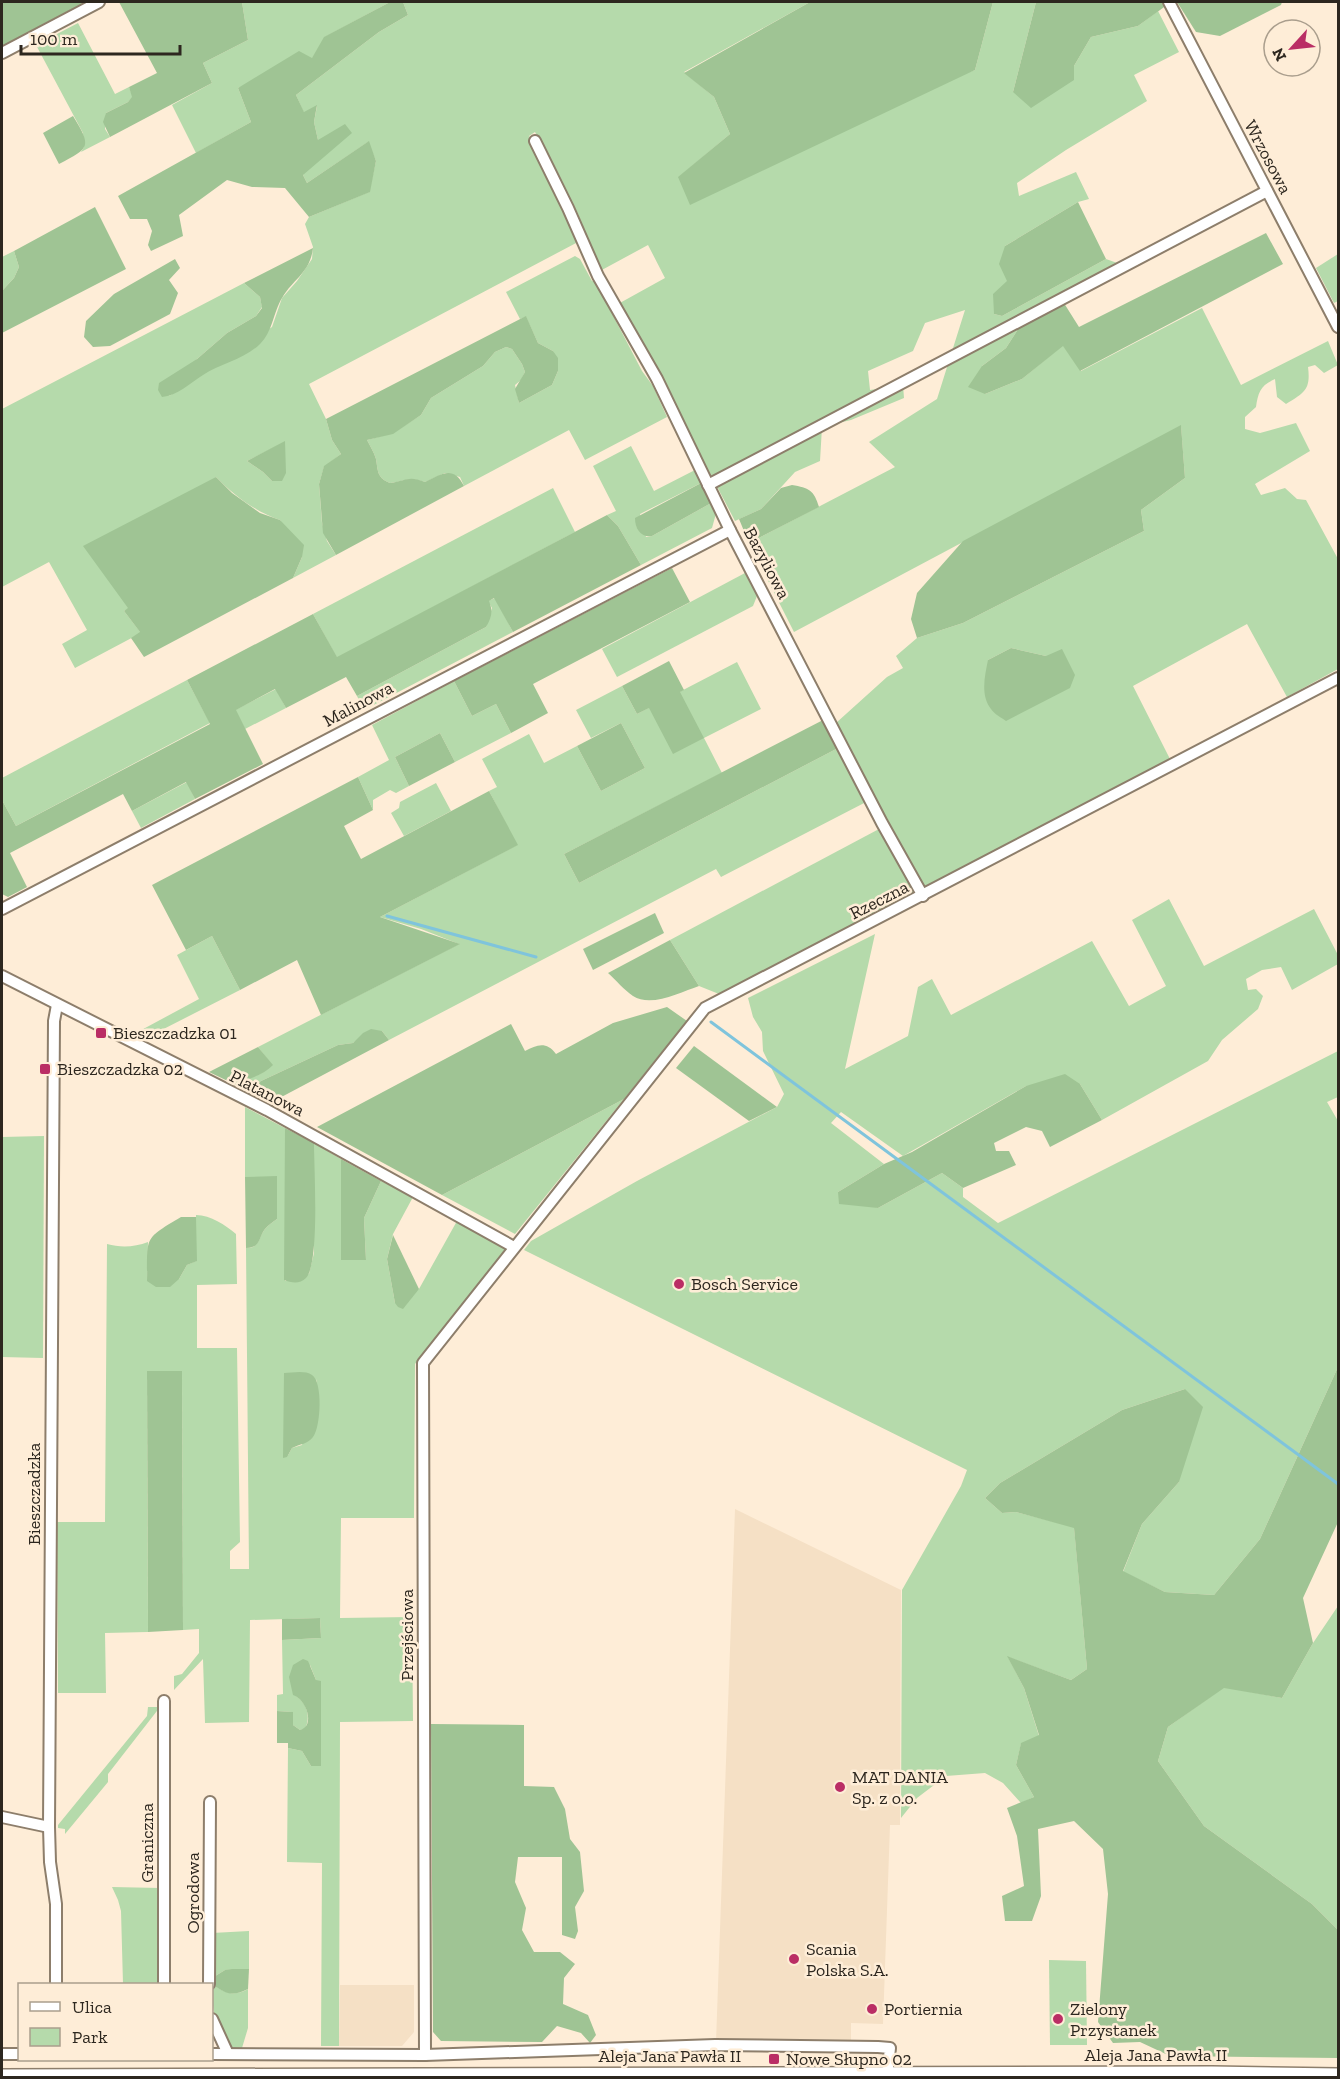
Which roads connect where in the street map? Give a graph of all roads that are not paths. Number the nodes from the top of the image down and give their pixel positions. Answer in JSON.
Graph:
{"nodes":[{"id":1,"x":99,"y":2,"type":"edge"},
{"id":2,"x":1169,"y":2,"type":"edge"},
{"id":3,"x":2,"y":53,"type":"edge"},
{"id":4,"x":535,"y":141,"type":"dead end"},
{"id":5,"x":1267,"y":190,"type":"junction"},
{"id":6,"x":1338,"y":327,"type":"edge"},
{"id":7,"x":708,"y":485,"type":"junction"},
{"id":8,"x":730,"y":530,"type":"junction"},
{"id":9,"x":1338,"y":678,"type":"edge"},
{"id":10,"x":923,"y":896,"type":"junction"},
{"id":11,"x":2,"y":909,"type":"edge"},
{"id":12,"x":2,"y":976,"type":"edge"},
{"id":13,"x":57,"y":1005,"type":"junction"},
{"id":14,"x":514,"y":1247,"type":"junction"},
{"id":15,"x":164,"y":1701,"type":"dead end"},
{"id":16,"x":210,"y":1802,"type":"dead end"},
{"id":17,"x":2,"y":1817,"type":"edge"},
{"id":18,"x":49,"y":1827,"type":"junction"},
{"id":19,"x":56,"y":1983,"type":"edge"},
{"id":20,"x":164,"y":1983,"type":"edge"},
{"id":21,"x":209,"y":1983,"type":"edge"},
{"id":22,"x":213,"y":2021,"type":"edge"},
{"id":23,"x":2,"y":2054,"type":"edge"},
{"id":24,"x":18,"y":2054,"type":"edge"},
{"id":25,"x":213,"y":2054,"type":"edge"},
{"id":26,"x":228,"y":2054,"type":"junction"},
{"id":27,"x":425,"y":2055,"type":"junction"},
{"id":28,"x":887,"y":2076,"type":"junction"},
{"id":29,"x":1338,"y":2076,"type":"edge"},
{"id":30,"x":2,"y":2077,"type":"edge"},
{"id":31,"x":862,"y":2077,"type":"edge"},
{"id":32,"x":911,"y":2077,"type":"edge"}],
"edges":[{"from":1,"to":3,"type":"street"},
{"from":2,"to":5,"type":"street","name":"Wrzosowa"},
{"from":4,"to":7,"type":"street","name":"Bazyliowa"},
{"from":5,"to":6,"type":"street","name":"Wrzosowa"},
{"from":5,"to":7,"type":"street"},
{"from":7,"to":8,"type":"street","name":"Bazyliowa"},
{"from":8,"to":10,"type":"street","name":"Bazyliowa"},
{"from":8,"to":11,"type":"street","name":"Malinowa"},
{"from":9,"to":10,"type":"street","name":"Rzeczna"},
{"from":10,"to":14,"type":"street","name":"Rzeczna"},
{"from":12,"to":13,"type":"street","name":"Platanowa"},
{"from":13,"to":14,"type":"street","name":"Platanowa"},
{"from":13,"to":18,"type":"street","name":"Bieszczadzka"},
{"from":14,"to":27,"type":"street","name":"Przejściowa"},
{"from":15,"to":20,"type":"street","name":"Graniczna"},
{"from":16,"to":21,"type":"street","name":"Ogrodowa"},
{"from":17,"to":18,"type":"street"},
{"from":18,"to":19,"type":"street","name":"Bieszczadzka"},
{"from":22,"to":26,"type":"street"},
{"from":23,"to":24,"type":"street"},
{"from":25,"to":26,"type":"street"},
{"from":26,"to":27,"type":"street"},
{"from":27,"to":28,"type":"street"},
{"from":28,"to":31,"type":"main road","name":"Aleja Jana Pawła II"},
{"from":28,"to":32,"type":"main road","name":"Aleja Jana Pawła II"},
{"from":29,"to":32,"type":"main road","name":"Aleja Jana Pawła II"},
{"from":30,"to":31,"type":"main road","name":"Aleja Jana Pawła II"}]}
